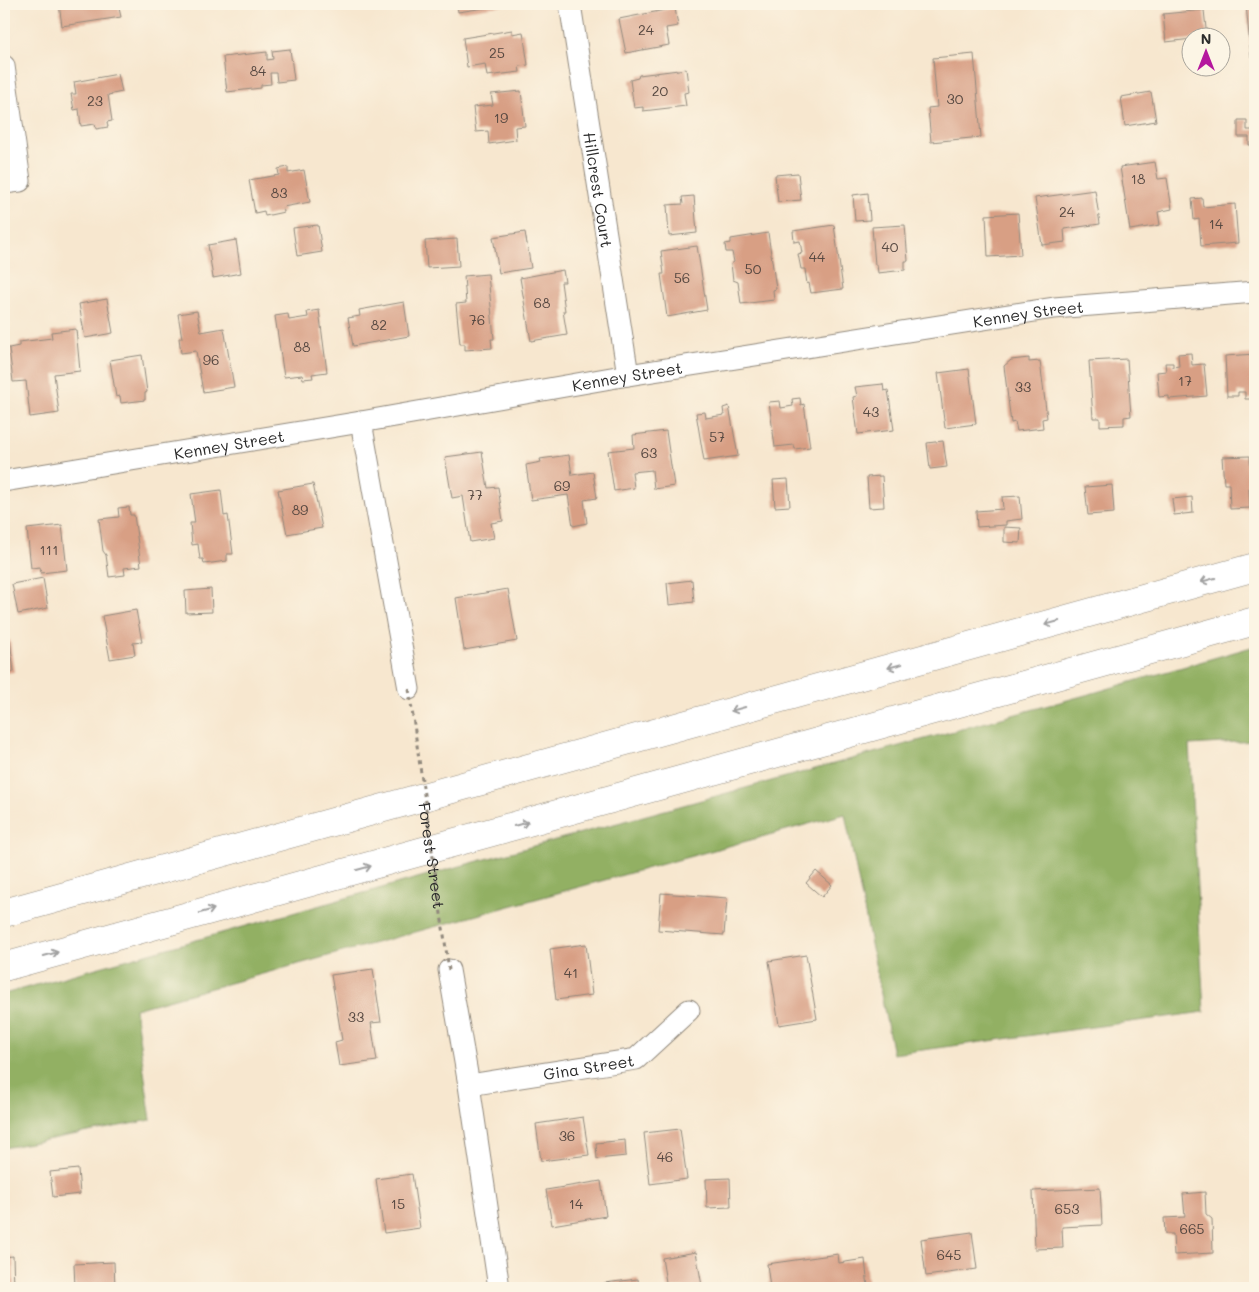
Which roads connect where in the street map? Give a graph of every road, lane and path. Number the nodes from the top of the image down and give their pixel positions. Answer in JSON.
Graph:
{"nodes":[{"id":1,"x":570,"y":4,"type":"edge"},
{"id":2,"x":4,"y":66,"type":"edge"},
{"id":3,"x":12,"y":182,"type":"edge"},
{"id":4,"x":1255,"y":292,"type":"edge"},
{"id":5,"x":628,"y":375,"type":"junction"},
{"id":6,"x":361,"y":422,"type":"junction"},
{"id":7,"x":4,"y":481,"type":"edge"},
{"id":8,"x":1255,"y":566,"type":"edge"},
{"id":9,"x":1255,"y":621,"type":"edge"},
{"id":10,"x":408,"y":689,"type":"joint"},
{"id":11,"x":4,"y":912,"type":"edge"},
{"id":12,"x":4,"y":967,"type":"edge"},
{"id":13,"x":449,"y":970,"type":"joint"},
{"id":14,"x":689,"y":1010,"type":"dead end"},
{"id":15,"x":469,"y":1085,"type":"junction"},
{"id":16,"x":499,"y":1288,"type":"edge"}],
"edges":[{"from":1,"to":5,"type":"street","name":"Hillcrest Court"},
{"from":2,"to":3,"type":"street"},
{"from":4,"to":5,"type":"street","name":"Kenney Street"},
{"from":5,"to":6,"type":"street","name":"Kenney Street"},
{"from":6,"to":7,"type":"street","name":"Kenney Street"},
{"from":6,"to":10,"type":"street"},
{"from":8,"to":11,"type":"highway","one_way":true},
{"from":12,"to":9,"type":"highway","one_way":true},
{"from":10,"to":13,"type":"path","name":"Forest Street","bridge":true},
{"from":13,"to":15,"type":"street"},
{"from":14,"to":15,"type":"street","name":"Gina Street"},
{"from":15,"to":16,"type":"street"}]}
